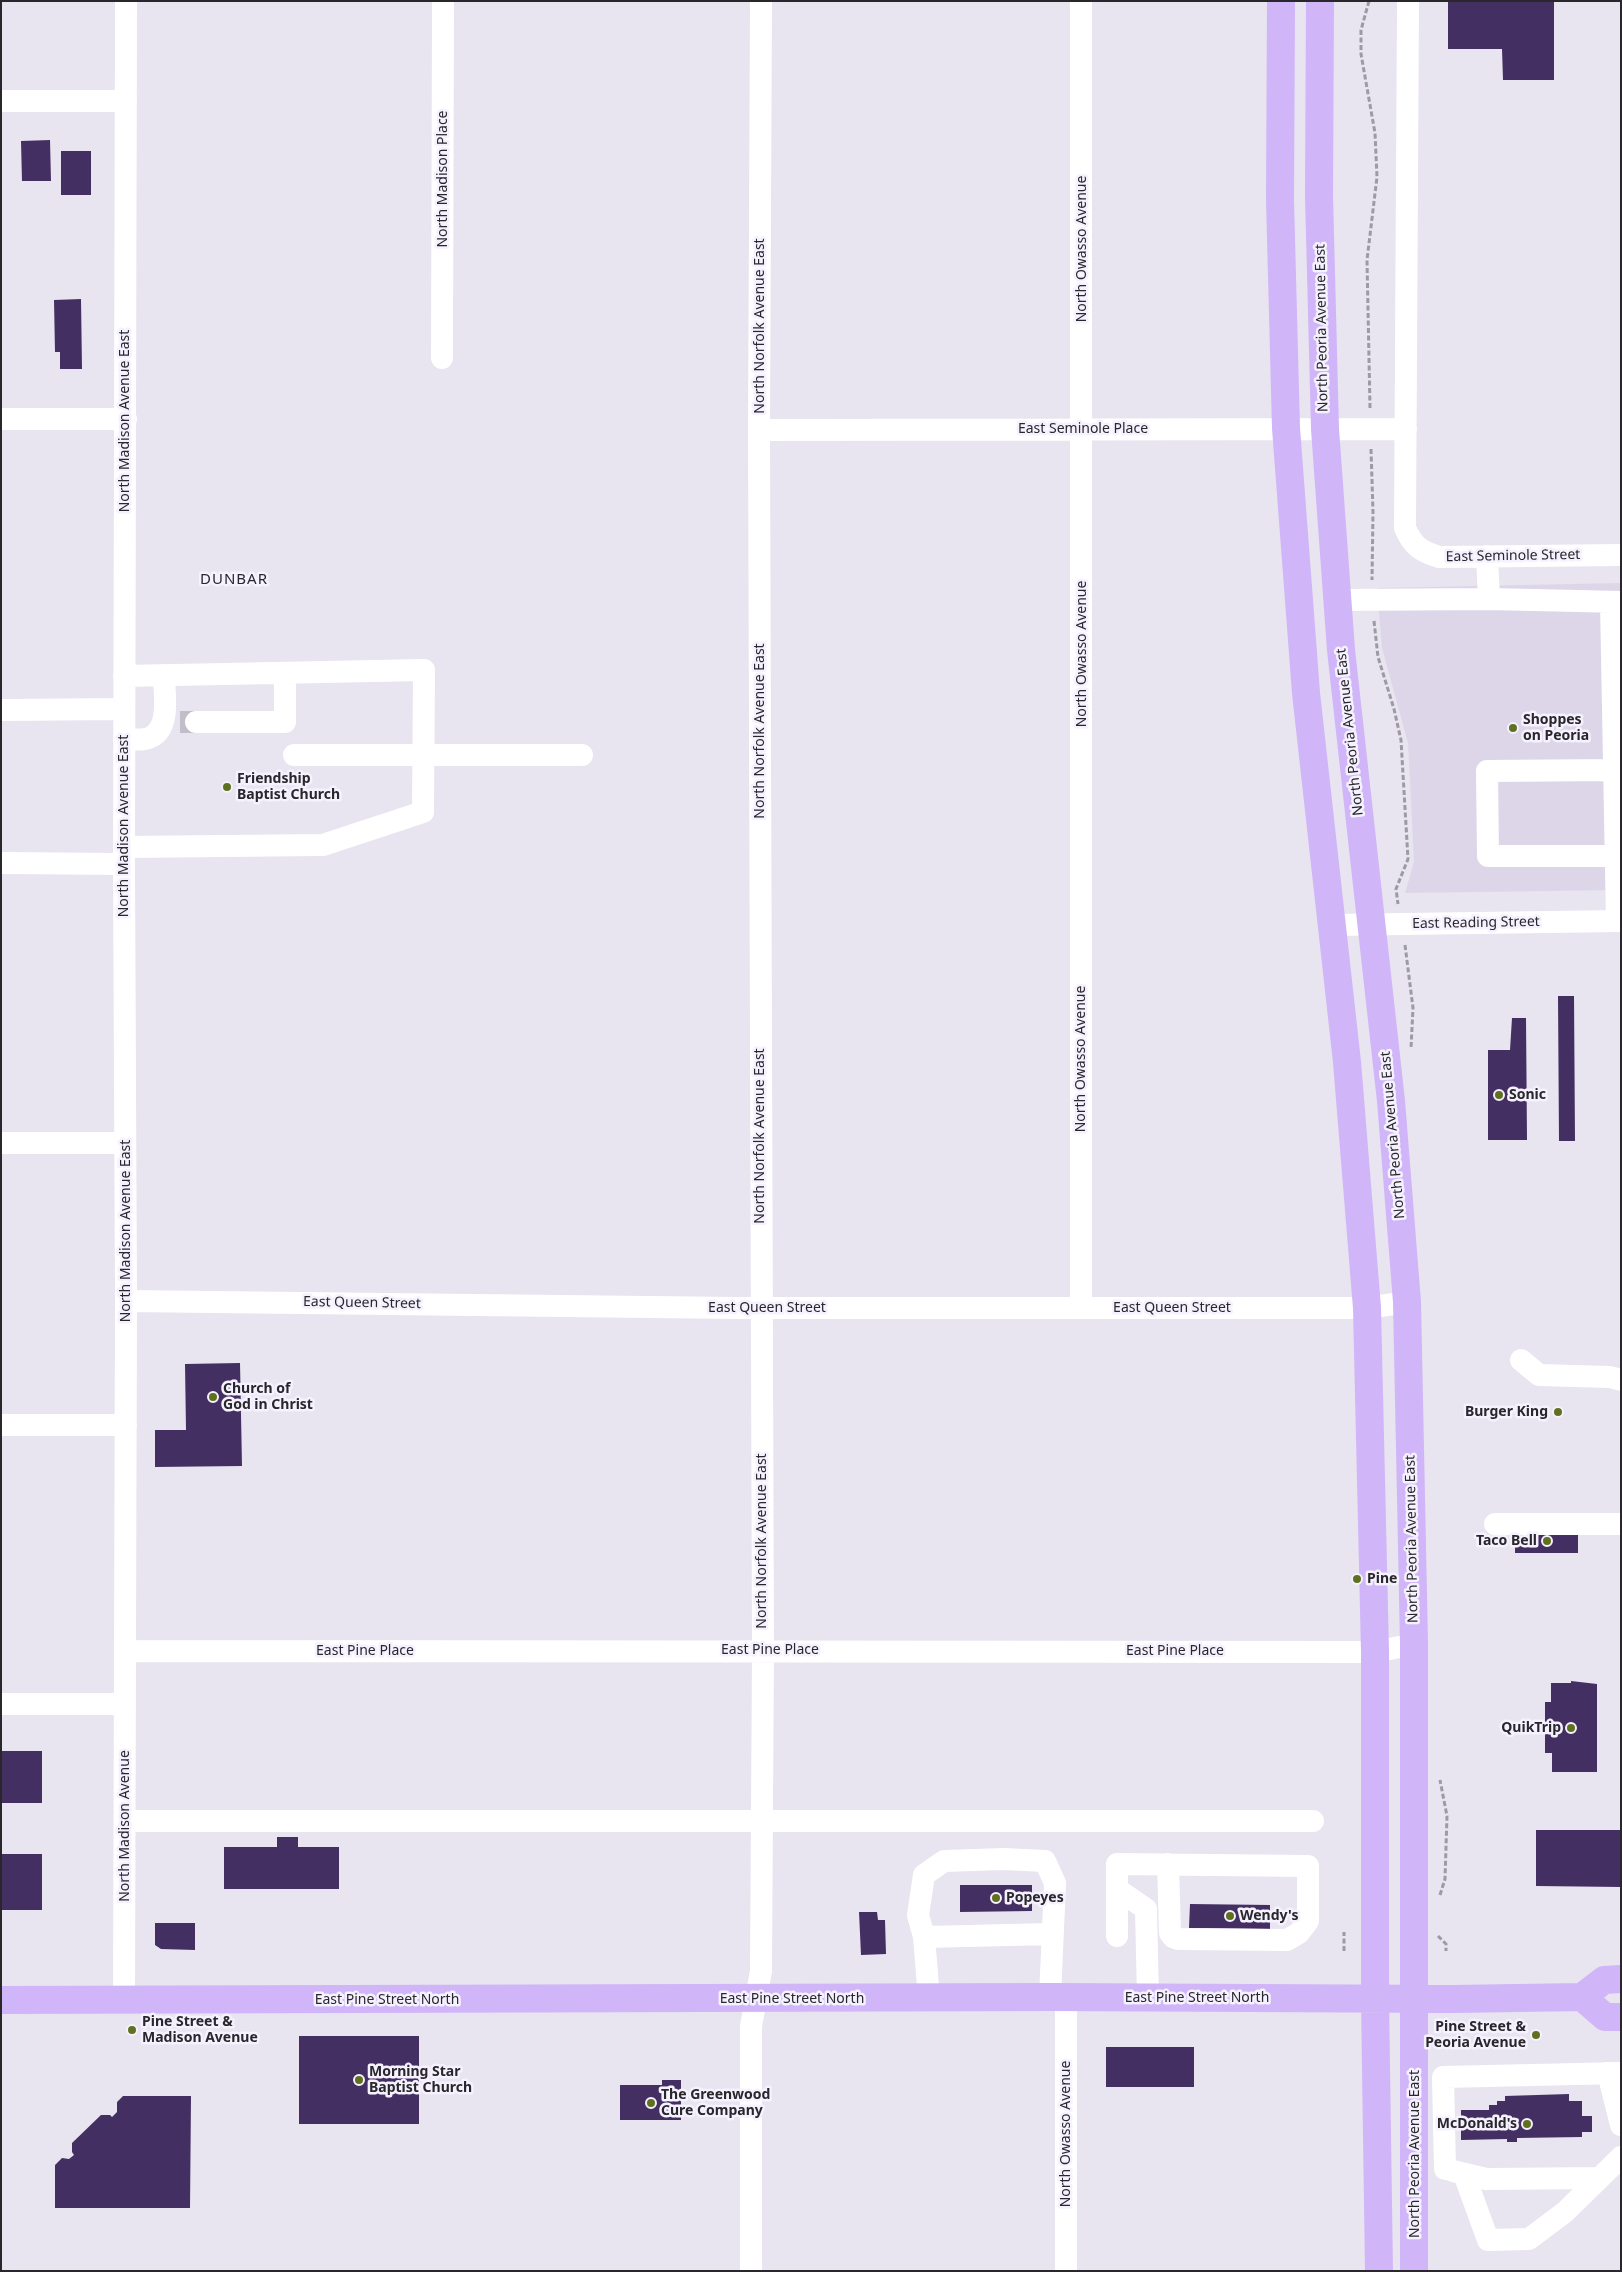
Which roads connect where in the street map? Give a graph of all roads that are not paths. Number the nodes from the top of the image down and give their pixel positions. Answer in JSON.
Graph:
{"nodes":[{"id":1,"x":126,"y":1,"type":"edge"},
{"id":2,"x":443,"y":1,"type":"edge"},
{"id":3,"x":761,"y":1,"type":"edge"},
{"id":4,"x":1081,"y":1,"type":"edge"},
{"id":5,"x":1281,"y":1,"type":"edge"},
{"id":6,"x":1320,"y":1,"type":"edge"},
{"id":7,"x":1408,"y":1,"type":"edge"},
{"id":8,"x":1,"y":101,"type":"edge"},
{"id":9,"x":126,"y":101,"type":"junction"},
{"id":10,"x":442,"y":358,"type":"dead end"},
{"id":11,"x":126,"y":418,"type":"junction"},
{"id":12,"x":1,"y":419,"type":"edge"},
{"id":13,"x":1286,"y":428,"type":"junction"},
{"id":14,"x":1082,"y":429,"type":"junction"},
{"id":15,"x":1325,"y":429,"type":"junction"},
{"id":16,"x":1406,"y":429,"type":"junction"},
{"id":17,"x":760,"y":430,"type":"junction"},
{"id":18,"x":1621,"y":555,"type":"edge"},
{"id":19,"x":1487,"y":556,"type":"junction"},
{"id":20,"x":1488,"y":599,"type":"junction"},
{"id":21,"x":1337,"y":600,"type":"junction"},
{"id":22,"x":1616,"y":602,"type":"edge"},
{"id":23,"x":285,"y":673,"type":"junction"},
{"id":24,"x":164,"y":675,"type":"junction"},
{"id":25,"x":124,"y":676,"type":"junction"},
{"id":26,"x":1617,"y":707,"type":"edge"},
{"id":27,"x":124,"y":709,"type":"junction"},
{"id":28,"x":1,"y":710,"type":"edge"},
{"id":29,"x":180,"y":722,"type":"junction"},
{"id":30,"x":124,"y":739,"type":"junction"},
{"id":31,"x":294,"y":755,"type":"dead end"},
{"id":32,"x":424,"y":755,"type":"junction"},
{"id":33,"x":582,"y":755,"type":"dead end"},
{"id":34,"x":1614,"y":770,"type":"junction"},
{"id":35,"x":124,"y":856,"type":"junction"},
{"id":36,"x":1619,"y":856,"type":"edge"},
{"id":37,"x":1,"y":863,"type":"edge"},
{"id":38,"x":1619,"y":921,"type":"edge"},
{"id":39,"x":1371,"y":924,"type":"junction"},
{"id":40,"x":1332,"y":925,"type":"junction"},
{"id":41,"x":1,"y":1143,"type":"edge"},
{"id":42,"x":125,"y":1143,"type":"junction"},
{"id":43,"x":126,"y":1301,"type":"junction"},
{"id":44,"x":1407,"y":1302,"type":"junction"},
{"id":45,"x":1081,"y":1307,"type":"junction"},
{"id":46,"x":761,"y":1308,"type":"junction"},
{"id":47,"x":1367,"y":1308,"type":"junction"},
{"id":48,"x":1521,"y":1360,"type":"dead end"},
{"id":49,"x":1621,"y":1380,"type":"edge"},
{"id":50,"x":1,"y":1425,"type":"edge"},
{"id":51,"x":126,"y":1425,"type":"junction"},
{"id":52,"x":1495,"y":1524,"type":"dead end"},
{"id":53,"x":1621,"y":1524,"type":"edge"},
{"id":54,"x":1414,"y":1644,"type":"junction"},
{"id":55,"x":763,"y":1650,"type":"junction"},
{"id":56,"x":126,"y":1651,"type":"junction"},
{"id":57,"x":1374,"y":1652,"type":"junction"},
{"id":58,"x":1,"y":1704,"type":"edge"},
{"id":59,"x":125,"y":1704,"type":"junction"},
{"id":60,"x":125,"y":1821,"type":"junction"},
{"id":61,"x":761,"y":1821,"type":"junction"},
{"id":62,"x":1313,"y":1821,"type":"dead end"},
{"id":63,"x":1168,"y":1864,"type":"junction"},
{"id":64,"x":1117,"y":1889,"type":"junction"},
{"id":65,"x":1052,"y":1934,"type":"junction"},
{"id":66,"x":1117,"y":1936,"type":"dead end"},
{"id":67,"x":924,"y":1937,"type":"junction"},
{"id":68,"x":1621,"y":1979,"type":"edge"},
{"id":69,"x":1058,"y":1997,"type":"junction"},
{"id":70,"x":1582,"y":1997,"type":"junction"},
{"id":71,"x":929,"y":1998,"type":"junction"},
{"id":72,"x":1148,"y":1998,"type":"junction"},
{"id":73,"x":756,"y":1999,"type":"junction"},
{"id":74,"x":1415,"y":1999,"type":"junction"},
{"id":75,"x":1,"y":2000,"type":"edge"},
{"id":76,"x":124,"y":2000,"type":"junction"},
{"id":77,"x":1374,"y":2000,"type":"junction"},
{"id":78,"x":1621,"y":2017,"type":"edge"},
{"id":79,"x":1614,"y":2073,"type":"edge"},
{"id":80,"x":1621,"y":2125,"type":"edge"},
{"id":81,"x":1621,"y":2157,"type":"edge"},
{"id":82,"x":1415,"y":2170,"type":"junction"},
{"id":83,"x":1454,"y":2171,"type":"junction"},
{"id":84,"x":1599,"y":2178,"type":"junction"},
{"id":85,"x":752,"y":2271,"type":"edge"},
{"id":86,"x":1066,"y":2271,"type":"edge"},
{"id":87,"x":1379,"y":2271,"type":"edge"},
{"id":88,"x":1414,"y":2271,"type":"edge"}],
"edges":[{"from":1,"to":9,"type":"street","name":"North Madison Avenue East"},
{"from":2,"to":10,"type":"street","name":"North Madison Place"},
{"from":3,"to":17,"type":"street","name":"North Norfolk Avenue East"},
{"from":4,"to":14,"type":"street","name":"North Owasso Avenue"},
{"from":5,"to":13,"type":"main road"},
{"from":6,"to":15,"type":"main road","name":"North Peoria Avenue East"},
{"from":7,"to":16,"type":"street"},
{"from":8,"to":9,"type":"street"},
{"from":9,"to":11,"type":"street","name":"North Madison Avenue East"},
{"from":11,"to":12,"type":"street"},
{"from":11,"to":25,"type":"street","name":"North Madison Avenue East"},
{"from":13,"to":14,"type":"street","name":"East Seminole Place"},
{"from":13,"to":15,"type":"street","name":"East Seminole Place"},
{"from":13,"to":40,"type":"main road"},
{"from":14,"to":17,"type":"street","name":"East Seminole Place"},
{"from":14,"to":45,"type":"street","name":"North Owasso Avenue"},
{"from":15,"to":16,"type":"street","name":"East Seminole Place"},
{"from":15,"to":21,"type":"main road","name":"North Peoria Avenue East"},
{"from":16,"to":19,"type":"street","name":"East Seminole Street"},
{"from":17,"to":46,"type":"street","name":"North Norfolk Avenue East"},
{"from":18,"to":19,"type":"street","name":"East Seminole Street"},
{"from":19,"to":20,"type":"street"},
{"from":20,"to":21,"type":"street"},
{"from":20,"to":22,"type":"street"},
{"from":21,"to":39,"type":"main road","name":"North Peoria Avenue East"},
{"from":22,"to":26,"type":"street"},
{"from":23,"to":24,"type":"street"},
{"from":23,"to":29,"type":"street"},
{"from":23,"to":32,"type":"street"},
{"from":24,"to":25,"type":"street"},
{"from":24,"to":29,"type":"street"},
{"from":25,"to":27,"type":"street","name":"North Madison Avenue East"},
{"from":26,"to":34,"type":"street"},
{"from":27,"to":28,"type":"street"},
{"from":27,"to":30,"type":"street","name":"North Madison Avenue East"},
{"from":29,"to":30,"type":"street"},
{"from":30,"to":35,"type":"street","name":"North Madison Avenue East"},
{"from":31,"to":32,"type":"street"},
{"from":32,"to":33,"type":"street"},
{"from":32,"to":35,"type":"street"},
{"from":34,"to":36,"type":"street"},
{"from":34,"to":36,"type":"street"},
{"from":35,"to":37,"type":"street"},
{"from":35,"to":42,"type":"street","name":"North Madison Avenue East"},
{"from":36,"to":38,"type":"street"},
{"from":38,"to":39,"type":"street","name":"East Reading Street"},
{"from":39,"to":40,"type":"street","name":"East Reading Street"},
{"from":39,"to":44,"type":"main road","name":"North Peoria Avenue East"},
{"from":40,"to":47,"type":"main road"},
{"from":41,"to":42,"type":"street"},
{"from":42,"to":43,"type":"street","name":"North Madison Avenue East"},
{"from":43,"to":46,"type":"street","name":"East Queen Street"},
{"from":43,"to":51,"type":"street","name":"North Madison Avenue East"},
{"from":44,"to":47,"type":"street","name":"East Queen Street"},
{"from":44,"to":54,"type":"main road","name":"North Peoria Avenue East"},
{"from":45,"to":46,"type":"street","name":"East Queen Street"},
{"from":45,"to":47,"type":"street","name":"East Queen Street"},
{"from":46,"to":55,"type":"street","name":"North Norfolk Avenue East"},
{"from":47,"to":57,"type":"main road"},
{"from":48,"to":49,"type":"street"},
{"from":50,"to":51,"type":"street"},
{"from":51,"to":56,"type":"street","name":"North Madison Avenue East"},
{"from":52,"to":53,"type":"street"},
{"from":54,"to":57,"type":"street","name":"East Pine Place"},
{"from":54,"to":74,"type":"main road","name":"North Peoria Avenue East"},
{"from":55,"to":56,"type":"street","name":"East Pine Place"},
{"from":55,"to":57,"type":"street","name":"East Pine Place"},
{"from":55,"to":61,"type":"street","name":"North Norfolk Avenue East"},
{"from":56,"to":59,"type":"street","name":"North Madison Avenue"},
{"from":57,"to":77,"type":"main road"},
{"from":58,"to":59,"type":"street"},
{"from":59,"to":60,"type":"street","name":"North Madison Avenue"},
{"from":60,"to":61,"type":"street"},
{"from":60,"to":76,"type":"street","name":"North Madison Avenue"},
{"from":61,"to":62,"type":"street"},
{"from":61,"to":73,"type":"street","name":"North Norfolk Avenue East"},
{"from":63,"to":63,"type":"street"},
{"from":63,"to":64,"type":"street"},
{"from":64,"to":66,"type":"street"},
{"from":64,"to":72,"type":"street"},
{"from":65,"to":67,"type":"street"},
{"from":65,"to":67,"type":"street","name":"North Owasso Avenue"},
{"from":65,"to":69,"type":"street","name":"North Owasso Avenue"},
{"from":67,"to":71,"type":"street"},
{"from":68,"to":70,"type":"main road"},
{"from":69,"to":71,"type":"main road","name":"East Pine Street North"},
{"from":69,"to":72,"type":"main road","name":"East Pine Street North"},
{"from":69,"to":86,"type":"street","name":"North Owasso Avenue"},
{"from":70,"to":74,"type":"main road","name":"East Pine Street North"},
{"from":70,"to":78,"type":"main road"},
{"from":71,"to":73,"type":"main road","name":"East Pine Street North"},
{"from":72,"to":77,"type":"main road","name":"East Pine Street North"},
{"from":73,"to":76,"type":"main road","name":"East Pine Street North"},
{"from":73,"to":85,"type":"street","name":"North Norfolk Avenue East"},
{"from":74,"to":77,"type":"main road","name":"East Pine Street North"},
{"from":74,"to":82,"type":"main road","name":"North Peoria Avenue East"},
{"from":75,"to":76,"type":"main road","name":"East Pine Street North"},
{"from":77,"to":87,"type":"main road"},
{"from":79,"to":80,"type":"street"},
{"from":79,"to":83,"type":"street"},
{"from":81,"to":84,"type":"street"},
{"from":82,"to":83,"type":"street"},
{"from":82,"to":88,"type":"main road","name":"North Peoria Avenue East"},
{"from":83,"to":84,"type":"street"},
{"from":83,"to":84,"type":"street"}]}
